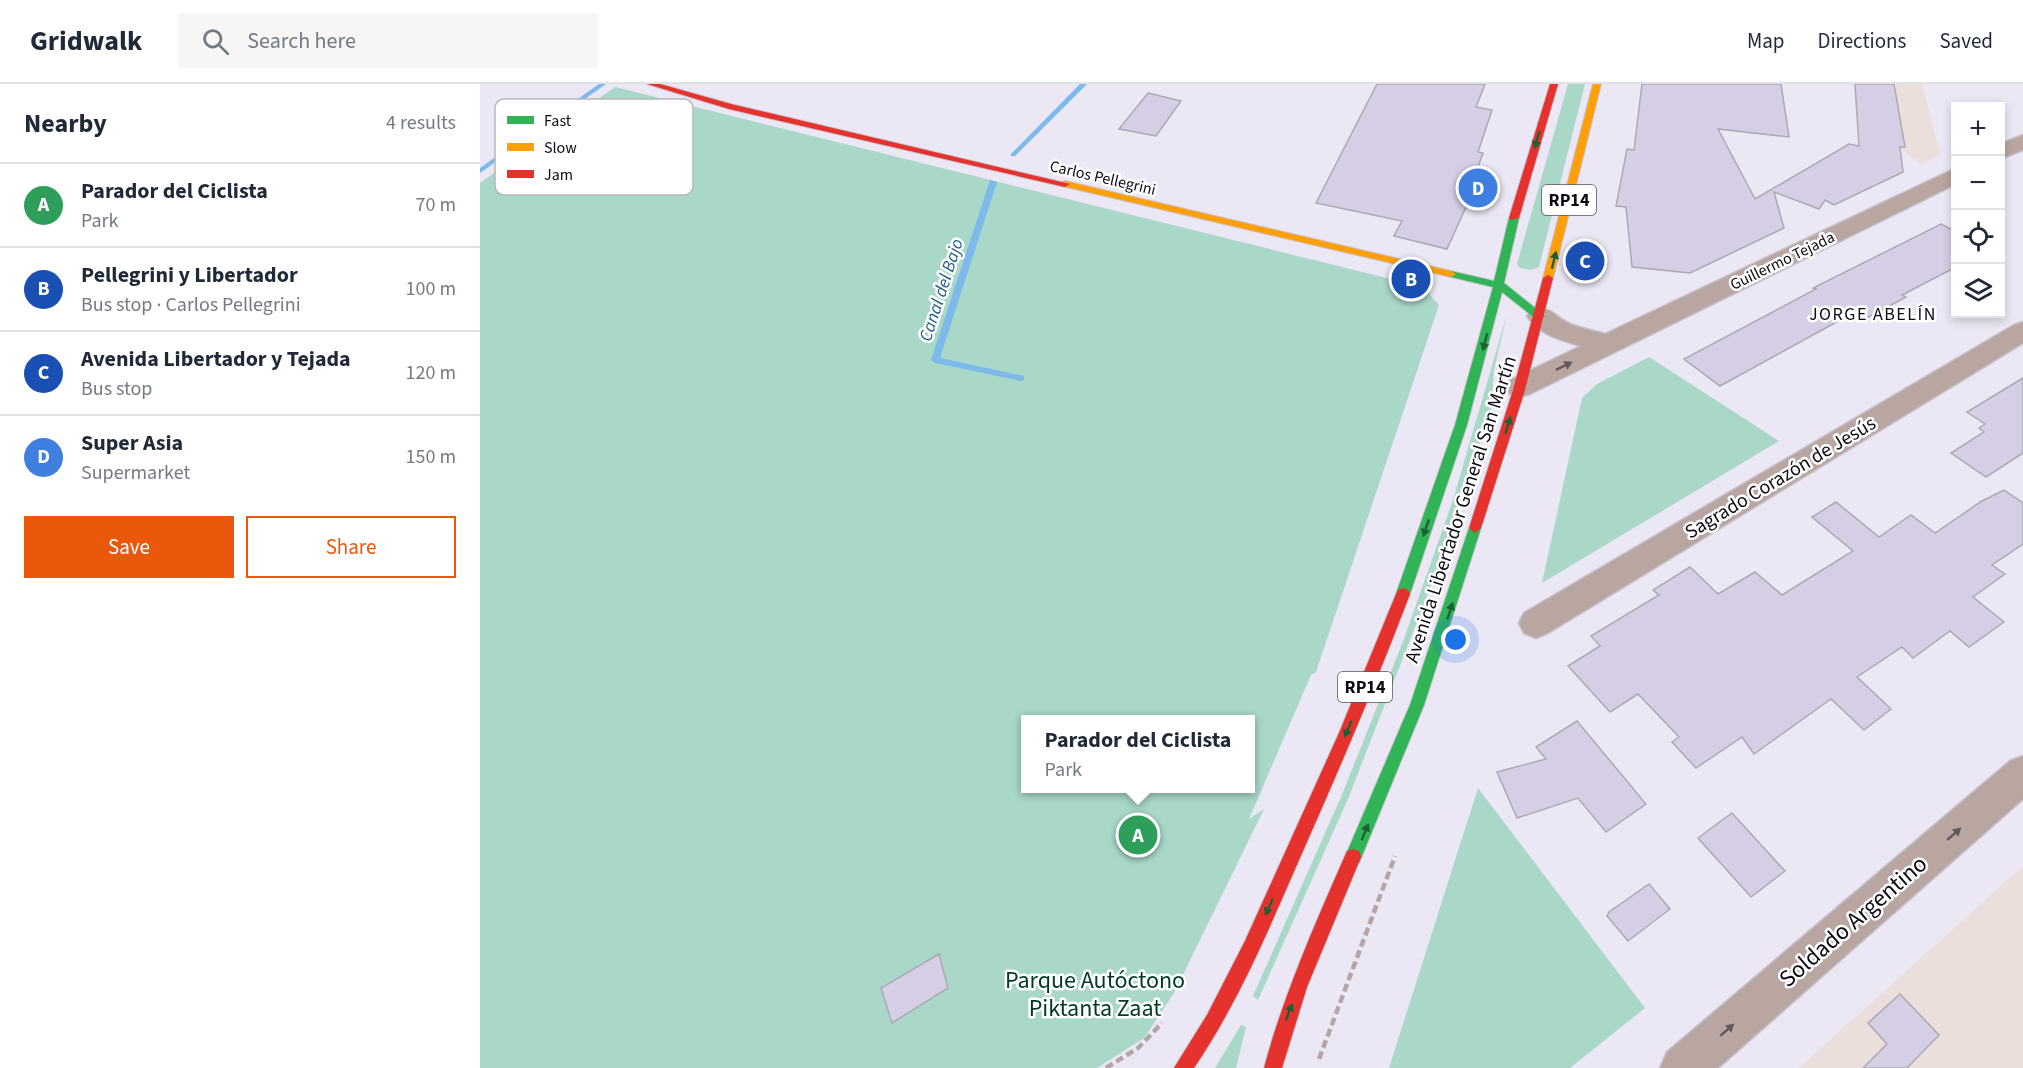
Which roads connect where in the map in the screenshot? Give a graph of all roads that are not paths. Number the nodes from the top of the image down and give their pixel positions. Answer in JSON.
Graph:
{"nodes":[{"id":1,"x":651,"y":84,"type":"edge"},
{"id":2,"x":1554,"y":84,"type":"edge"},
{"id":3,"x":1597,"y":84,"type":"edge"},
{"id":4,"x":2023,"y":142,"type":"edge"},
{"id":5,"x":2005,"y":151,"type":"edge"},
{"id":6,"x":1951,"y":177,"type":"edge"},
{"id":7,"x":1498,"y":285,"type":"junction"},
{"id":8,"x":1540,"y":316,"type":"junction"},
{"id":9,"x":2023,"y":331,"type":"edge"},
{"id":10,"x":1608,"y":344,"type":"junction"},
{"id":11,"x":1520,"y":387,"type":"junction"},
{"id":12,"x":1536,"y":624,"type":"dead end"},
{"id":13,"x":2023,"y":774,"type":"edge"},
{"id":14,"x":1183,"y":1068,"type":"edge"},
{"id":15,"x":1273,"y":1068,"type":"edge"},
{"id":16,"x":1683,"y":1068,"type":"edge"}],
"edges":[{"from":1,"to":7,"type":"main road","name":"Carlos Pellegrini"},
{"from":2,"to":7,"type":"main road","name":"Avenida Libertador General San Martín","number":"RP14","one_way":true},
{"from":8,"to":3,"type":"main road","name":"Avenida Libertador General San Martín","number":"RP14","one_way":true},
{"from":4,"to":5,"type":"street"},
{"from":6,"to":10,"type":"street","name":"Guillermo Tejada"},
{"from":7,"to":8,"type":"main road","name":"Carlos Pellegrini"},
{"from":7,"to":14,"type":"main road","name":"Avenida Libertador General San Martín","number":"RP14","one_way":true},
{"from":8,"to":10,"type":"street"},
{"from":8,"to":11,"type":"main road","name":"Avenida Libertador General San Martín","number":"RP14"},
{"from":9,"to":12,"type":"street","name":"Sagrado Corazón de Jesús"},
{"from":11,"to":10,"type":"street","name":"Guillermo Tejada","one_way":true},
{"from":15,"to":11,"type":"main road","name":"Avenida Libertador General San Martín","number":"RP14","one_way":true},
{"from":16,"to":13,"type":"street","name":"Soldado Argentino","one_way":true}]}
